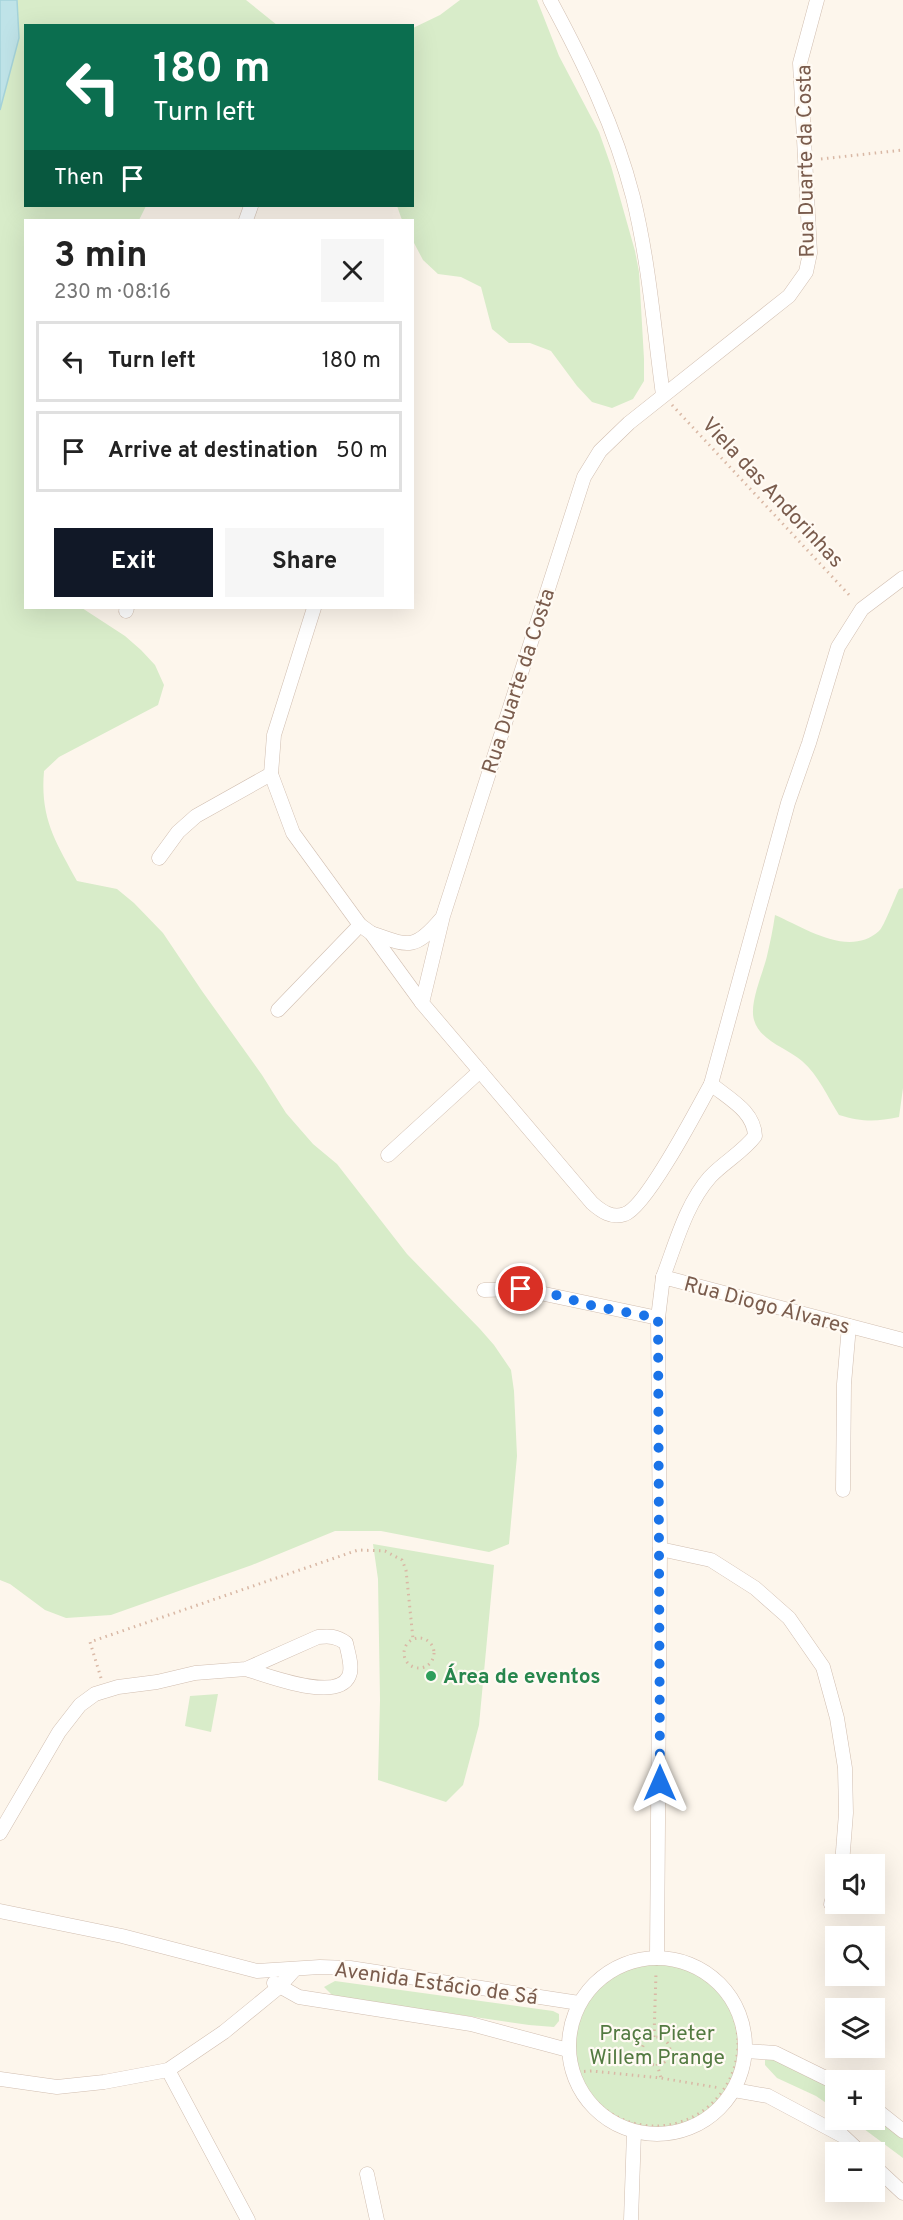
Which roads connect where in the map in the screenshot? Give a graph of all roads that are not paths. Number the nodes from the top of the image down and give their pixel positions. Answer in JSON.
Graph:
{"nodes":[{"id":1,"x":550,"y":0,"type":"edge"},
{"id":2,"x":818,"y":0,"type":"edge"},
{"id":3,"x":663,"y":395,"type":"junction"},
{"id":4,"x":903,"y":578,"type":"edge"},
{"id":5,"x":314,"y":609,"type":"edge"},
{"id":6,"x":271,"y":774,"type":"junction"},
{"id":7,"x":159,"y":858,"type":"dead end"},
{"id":8,"x":443,"y":916,"type":"junction"},
{"id":9,"x":365,"y":929,"type":"junction"},
{"id":10,"x":422,"y":1003,"type":"junction"},
{"id":11,"x":278,"y":1010,"type":"dead end"},
{"id":12,"x":480,"y":1071,"type":"junction"},
{"id":13,"x":711,"y":1084,"type":"junction"},
{"id":14,"x":388,"y":1155,"type":"dead end"},
{"id":15,"x":663,"y":1277,"type":"junction"},
{"id":16,"x":484,"y":1290,"type":"dead end"},
{"id":17,"x":658,"y":1318,"type":"junction"},
{"id":18,"x":849,"y":1326,"type":"junction"},
{"id":19,"x":903,"y":1340,"type":"edge"},
{"id":20,"x":843,"y":1490,"type":"dead end"},
{"id":21,"x":660,"y":1549,"type":"junction"},
{"id":22,"x":246,"y":1669,"type":"junction"},
{"id":23,"x":0,"y":1833,"type":"edge"},
{"id":24,"x":843,"y":1854,"type":"edge"},
{"id":25,"x":0,"y":1911,"type":"edge"},
{"id":26,"x":657,"y":1959,"type":"junction"},
{"id":27,"x":294,"y":1970,"type":"junction"},
{"id":28,"x":257,"y":1971,"type":"junction"},
{"id":29,"x":279,"y":1987,"type":"junction"},
{"id":30,"x":579,"y":2003,"type":"junction"},
{"id":31,"x":568,"y":2050,"type":"junction"},
{"id":32,"x":745,"y":2051,"type":"junction"},
{"id":33,"x":168,"y":2070,"type":"junction"},
{"id":34,"x":825,"y":2078,"type":"edge"},
{"id":35,"x":0,"y":2079,"type":"edge"},
{"id":36,"x":729,"y":2089,"type":"junction"},
{"id":37,"x":885,"y":2117,"type":"edge"},
{"id":38,"x":903,"y":2131,"type":"edge"},
{"id":39,"x":634,"y":2132,"type":"junction"},
{"id":40,"x":849,"y":2142,"type":"edge"},
{"id":41,"x":367,"y":2174,"type":"dead end"},
{"id":42,"x":885,"y":2176,"type":"edge"},
{"id":43,"x":903,"y":2193,"type":"edge"},
{"id":44,"x":248,"y":2220,"type":"edge"},
{"id":45,"x":377,"y":2220,"type":"edge"},
{"id":46,"x":631,"y":2220,"type":"edge"}],
"edges":[{"from":1,"to":3,"type":"street"},
{"from":2,"to":3,"type":"street","name":"Rua Duarte da Costa"},
{"from":3,"to":8,"type":"street","name":"Rua Duarte da Costa"},
{"from":4,"to":13,"type":"street"},
{"from":5,"to":6,"type":"street"},
{"from":6,"to":7,"type":"street"},
{"from":6,"to":9,"type":"street"},
{"from":8,"to":9,"type":"street"},
{"from":8,"to":10,"type":"street","name":"Rua Duarte da Costa"},
{"from":9,"to":10,"type":"street"},
{"from":9,"to":11,"type":"street"},
{"from":10,"to":12,"type":"street"},
{"from":12,"to":13,"type":"street"},
{"from":12,"to":14,"type":"street"},
{"from":13,"to":15,"type":"street"},
{"from":15,"to":17,"type":"street","name":"Rua Diogo Álvares"},
{"from":15,"to":18,"type":"street","name":"Rua Diogo Álvares"},
{"from":16,"to":17,"type":"street"},
{"from":17,"to":21,"type":"street","name":"Rua Diogo Álvares"},
{"from":18,"to":19,"type":"street","name":"Rua Diogo Álvares"},
{"from":18,"to":20,"type":"street"},
{"from":21,"to":24,"type":"street"},
{"from":21,"to":26,"type":"street","name":"Rua Diogo Álvares"},
{"from":22,"to":22,"type":"street"},
{"from":22,"to":23,"type":"street"},
{"from":25,"to":28,"type":"street","name":"Avenida Estácio de Sá"},
{"from":26,"to":30,"type":"street"},
{"from":26,"to":32,"type":"street"},
{"from":27,"to":28,"type":"street","name":"Avenida Estácio de Sá"},
{"from":27,"to":29,"type":"street"},
{"from":27,"to":30,"type":"street","name":"Avenida Estácio de Sá"},
{"from":28,"to":29,"type":"street","name":"Avenida Estácio de Sá"},
{"from":29,"to":31,"type":"street","name":"Avenida Estácio de Sá"},
{"from":29,"to":33,"type":"street"},
{"from":30,"to":31,"type":"street"},
{"from":31,"to":39,"type":"street"},
{"from":32,"to":34,"type":"street"},
{"from":32,"to":36,"type":"street"},
{"from":33,"to":35,"type":"street"},
{"from":33,"to":44,"type":"street"},
{"from":36,"to":39,"type":"street"},
{"from":36,"to":40,"type":"street"},
{"from":37,"to":38,"type":"street"},
{"from":39,"to":46,"type":"street"},
{"from":41,"to":45,"type":"street"},
{"from":42,"to":43,"type":"street"}]}
